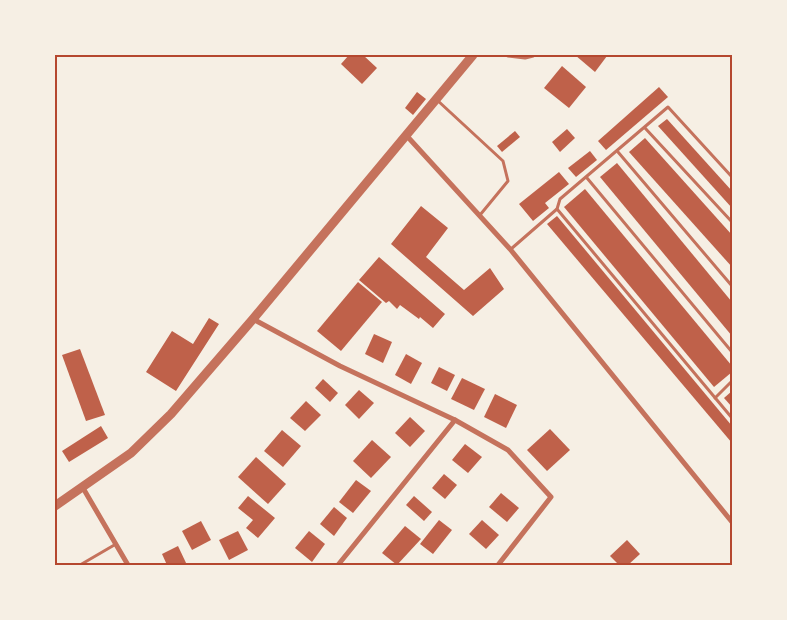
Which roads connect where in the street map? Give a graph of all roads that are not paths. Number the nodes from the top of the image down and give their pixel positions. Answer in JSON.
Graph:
{"nodes":[{"id":1,"x":473,"y":55,"type":"edge"},
{"id":2,"x":508,"y":55,"type":"edge"},
{"id":3,"x":533,"y":55,"type":"edge"},
{"id":4,"x":436,"y":99,"type":"junction"},
{"id":5,"x":645,"y":128,"type":"junction"},
{"id":6,"x":406,"y":134,"type":"junction"},
{"id":7,"x":618,"y":152,"type":"junction"},
{"id":8,"x":587,"y":178,"type":"junction"},
{"id":9,"x":732,"y":178,"type":"edge"},
{"id":10,"x":557,"y":209,"type":"junction"},
{"id":11,"x":480,"y":215,"type":"junction"},
{"id":12,"x":732,"y":222,"type":"edge"},
{"id":13,"x":510,"y":249,"type":"junction"},
{"id":14,"x":732,"y":286,"type":"edge"},
{"id":15,"x":254,"y":319,"type":"junction"},
{"id":16,"x":732,"y":352,"type":"edge"},
{"id":17,"x":732,"y":381,"type":"edge"},
{"id":18,"x":715,"y":398,"type":"junction"},
{"id":19,"x":732,"y":418,"type":"edge"},
{"id":20,"x":456,"y":420,"type":"junction"},
{"id":21,"x":83,"y":488,"type":"junction"},
{"id":22,"x":55,"y":506,"type":"edge"},
{"id":23,"x":732,"y":522,"type":"edge"},
{"id":24,"x":116,"y":544,"type":"junction"},
{"id":25,"x":80,"y":565,"type":"edge"},
{"id":26,"x":128,"y":565,"type":"edge"},
{"id":27,"x":338,"y":565,"type":"edge"},
{"id":28,"x":498,"y":565,"type":"edge"}],
"edges":[{"from":1,"to":4,"type":"street"},
{"from":2,"to":3,"type":"street"},
{"from":4,"to":6,"type":"street"},
{"from":4,"to":11,"type":"lane"},
{"from":5,"to":7,"type":"lane"},
{"from":5,"to":9,"type":"lane"},
{"from":5,"to":12,"type":"lane"},
{"from":6,"to":11,"type":"street"},
{"from":6,"to":15,"type":"street"},
{"from":7,"to":8,"type":"lane"},
{"from":7,"to":14,"type":"lane"},
{"from":8,"to":10,"type":"lane"},
{"from":8,"to":16,"type":"lane"},
{"from":10,"to":13,"type":"lane"},
{"from":10,"to":18,"type":"lane"},
{"from":11,"to":13,"type":"street"},
{"from":13,"to":23,"type":"street"},
{"from":15,"to":20,"type":"street"},
{"from":15,"to":21,"type":"street"},
{"from":17,"to":18,"type":"lane"},
{"from":18,"to":19,"type":"lane"},
{"from":20,"to":27,"type":"street"},
{"from":20,"to":28,"type":"street"},
{"from":21,"to":22,"type":"street"},
{"from":21,"to":24,"type":"street"},
{"from":24,"to":25,"type":"lane"},
{"from":24,"to":26,"type":"street"}]}
